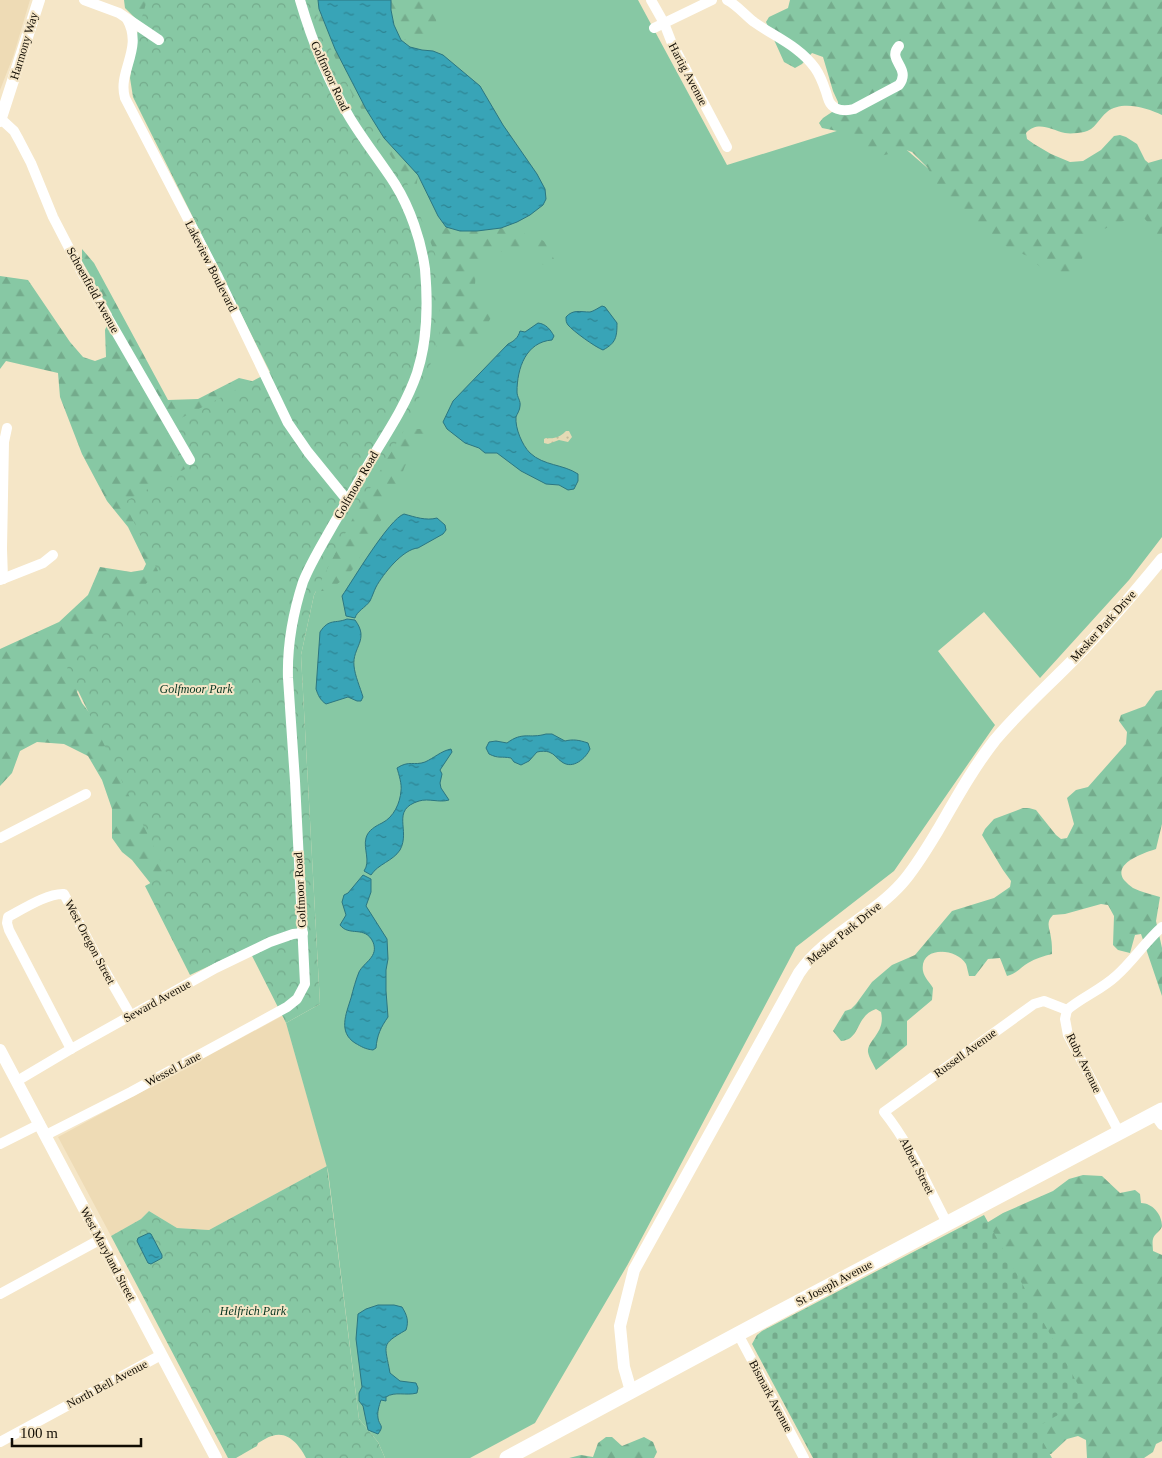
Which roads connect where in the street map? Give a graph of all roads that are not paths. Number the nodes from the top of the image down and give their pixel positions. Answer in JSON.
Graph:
{"nodes":[{"id":1,"x":38,"y":0,"type":"edge"},
{"id":2,"x":84,"y":0,"type":"edge"},
{"id":3,"x":300,"y":0,"type":"edge"},
{"id":4,"x":651,"y":0,"type":"edge"},
{"id":5,"x":712,"y":0,"type":"edge"},
{"id":6,"x":727,"y":0,"type":"edge"},
{"id":7,"x":126,"y":19,"type":"junction"},
{"id":8,"x":659,"y":26,"type":"junction"},
{"id":9,"x":159,"y":40,"type":"dead end"},
{"id":10,"x":899,"y":46,"type":"dead end"},
{"id":11,"x":0,"y":120,"type":"edge"},
{"id":12,"x":727,"y":147,"type":"dead end"},
{"id":13,"x":7,"y":428,"type":"dead end"},
{"id":14,"x":190,"y":460,"type":"dead end"},
{"id":15,"x":347,"y":500,"type":"junction"},
{"id":16,"x":53,"y":555,"type":"dead end"},
{"id":17,"x":1162,"y":559,"type":"edge"},
{"id":18,"x":1,"y":580,"type":"edge"},
{"id":19,"x":86,"y":794,"type":"dead end"},
{"id":20,"x":0,"y":838,"type":"edge"},
{"id":21,"x":1162,"y":927,"type":"edge"},
{"id":22,"x":302,"y":933,"type":"junction"},
{"id":23,"x":297,"y":999,"type":"joint"},
{"id":24,"x":1067,"y":1010,"type":"junction"},
{"id":25,"x":131,"y":1016,"type":"junction"},
{"id":26,"x":71,"y":1049,"type":"junction"},
{"id":27,"x":0,"y":1050,"type":"edge"},
{"id":28,"x":17,"y":1081,"type":"junction"},
{"id":29,"x":884,"y":1112,"type":"joint"},
{"id":30,"x":1159,"y":1116,"type":"edge"},
{"id":31,"x":40,"y":1124,"type":"junction"},
{"id":32,"x":1119,"y":1132,"type":"junction"},
{"id":33,"x":46,"y":1135,"type":"junction"},
{"id":34,"x":0,"y":1144,"type":"edge"},
{"id":35,"x":946,"y":1223,"type":"junction"},
{"id":36,"x":101,"y":1239,"type":"junction"},
{"id":37,"x":0,"y":1294,"type":"edge"},
{"id":38,"x":738,"y":1334,"type":"junction"},
{"id":39,"x":161,"y":1355,"type":"junction"},
{"id":40,"x":631,"y":1391,"type":"junction"},
{"id":41,"x":0,"y":1442,"type":"edge"},
{"id":42,"x":216,"y":1458,"type":"edge"},
{"id":43,"x":507,"y":1458,"type":"edge"},
{"id":44,"x":804,"y":1458,"type":"edge"}],
"edges":[{"from":1,"to":11,"type":"street","name":"Harmony Way"},
{"from":2,"to":7,"type":"street"},
{"from":3,"to":15,"type":"street","name":"Golfmoor Road"},
{"from":4,"to":8,"type":"street","name":"Hartig Avenue"},
{"from":5,"to":8,"type":"street"},
{"from":6,"to":10,"type":"street"},
{"from":7,"to":9,"type":"street"},
{"from":7,"to":15,"type":"street","name":"Lakeview Boulevard"},
{"from":8,"to":12,"type":"street","name":"Hartig Avenue"},
{"from":11,"to":14,"type":"street","name":"Schoenfield Avenue"},
{"from":13,"to":18,"type":"street"},
{"from":15,"to":22,"type":"street","name":"Golfmoor Road"},
{"from":16,"to":18,"type":"street"},
{"from":17,"to":40,"type":"street","name":"Mesker Park Drive"},
{"from":19,"to":20,"type":"street"},
{"from":21,"to":24,"type":"street"},
{"from":22,"to":23,"type":"street","name":"Golfmoor Road"},
{"from":22,"to":25,"type":"street","name":"Seward Avenue"},
{"from":23,"to":33,"type":"street","name":"Wessel Lane"},
{"from":24,"to":29,"type":"street","name":"Russell Avenue"},
{"from":24,"to":32,"type":"street","name":"Ruby Avenue"},
{"from":25,"to":26,"type":"street","name":"Seward Avenue"},
{"from":25,"to":26,"type":"street","name":"West Oregon Street"},
{"from":26,"to":28,"type":"street","name":"Seward Avenue"},
{"from":27,"to":28,"type":"street","name":"West Maryland Street"},
{"from":28,"to":31,"type":"street","name":"West Maryland Street"},
{"from":29,"to":35,"type":"street","name":"Albert Street"},
{"from":30,"to":32,"type":"main road","name":"St Joseph Avenue"},
{"from":31,"to":33,"type":"street","name":"West Maryland Street"},
{"from":31,"to":34,"type":"street"},
{"from":32,"to":35,"type":"main road","name":"St Joseph Avenue"},
{"from":33,"to":36,"type":"street","name":"West Maryland Street"},
{"from":35,"to":38,"type":"main road","name":"St Joseph Avenue"},
{"from":36,"to":37,"type":"street"},
{"from":36,"to":39,"type":"street","name":"West Maryland Street"},
{"from":38,"to":40,"type":"main road","name":"St Joseph Avenue"},
{"from":38,"to":44,"type":"street","name":"Bismark Avenue"},
{"from":39,"to":41,"type":"street","name":"North Bell Avenue"},
{"from":39,"to":42,"type":"street","name":"West Maryland Street"},
{"from":40,"to":43,"type":"main road","name":"St Joseph Avenue"}]}
